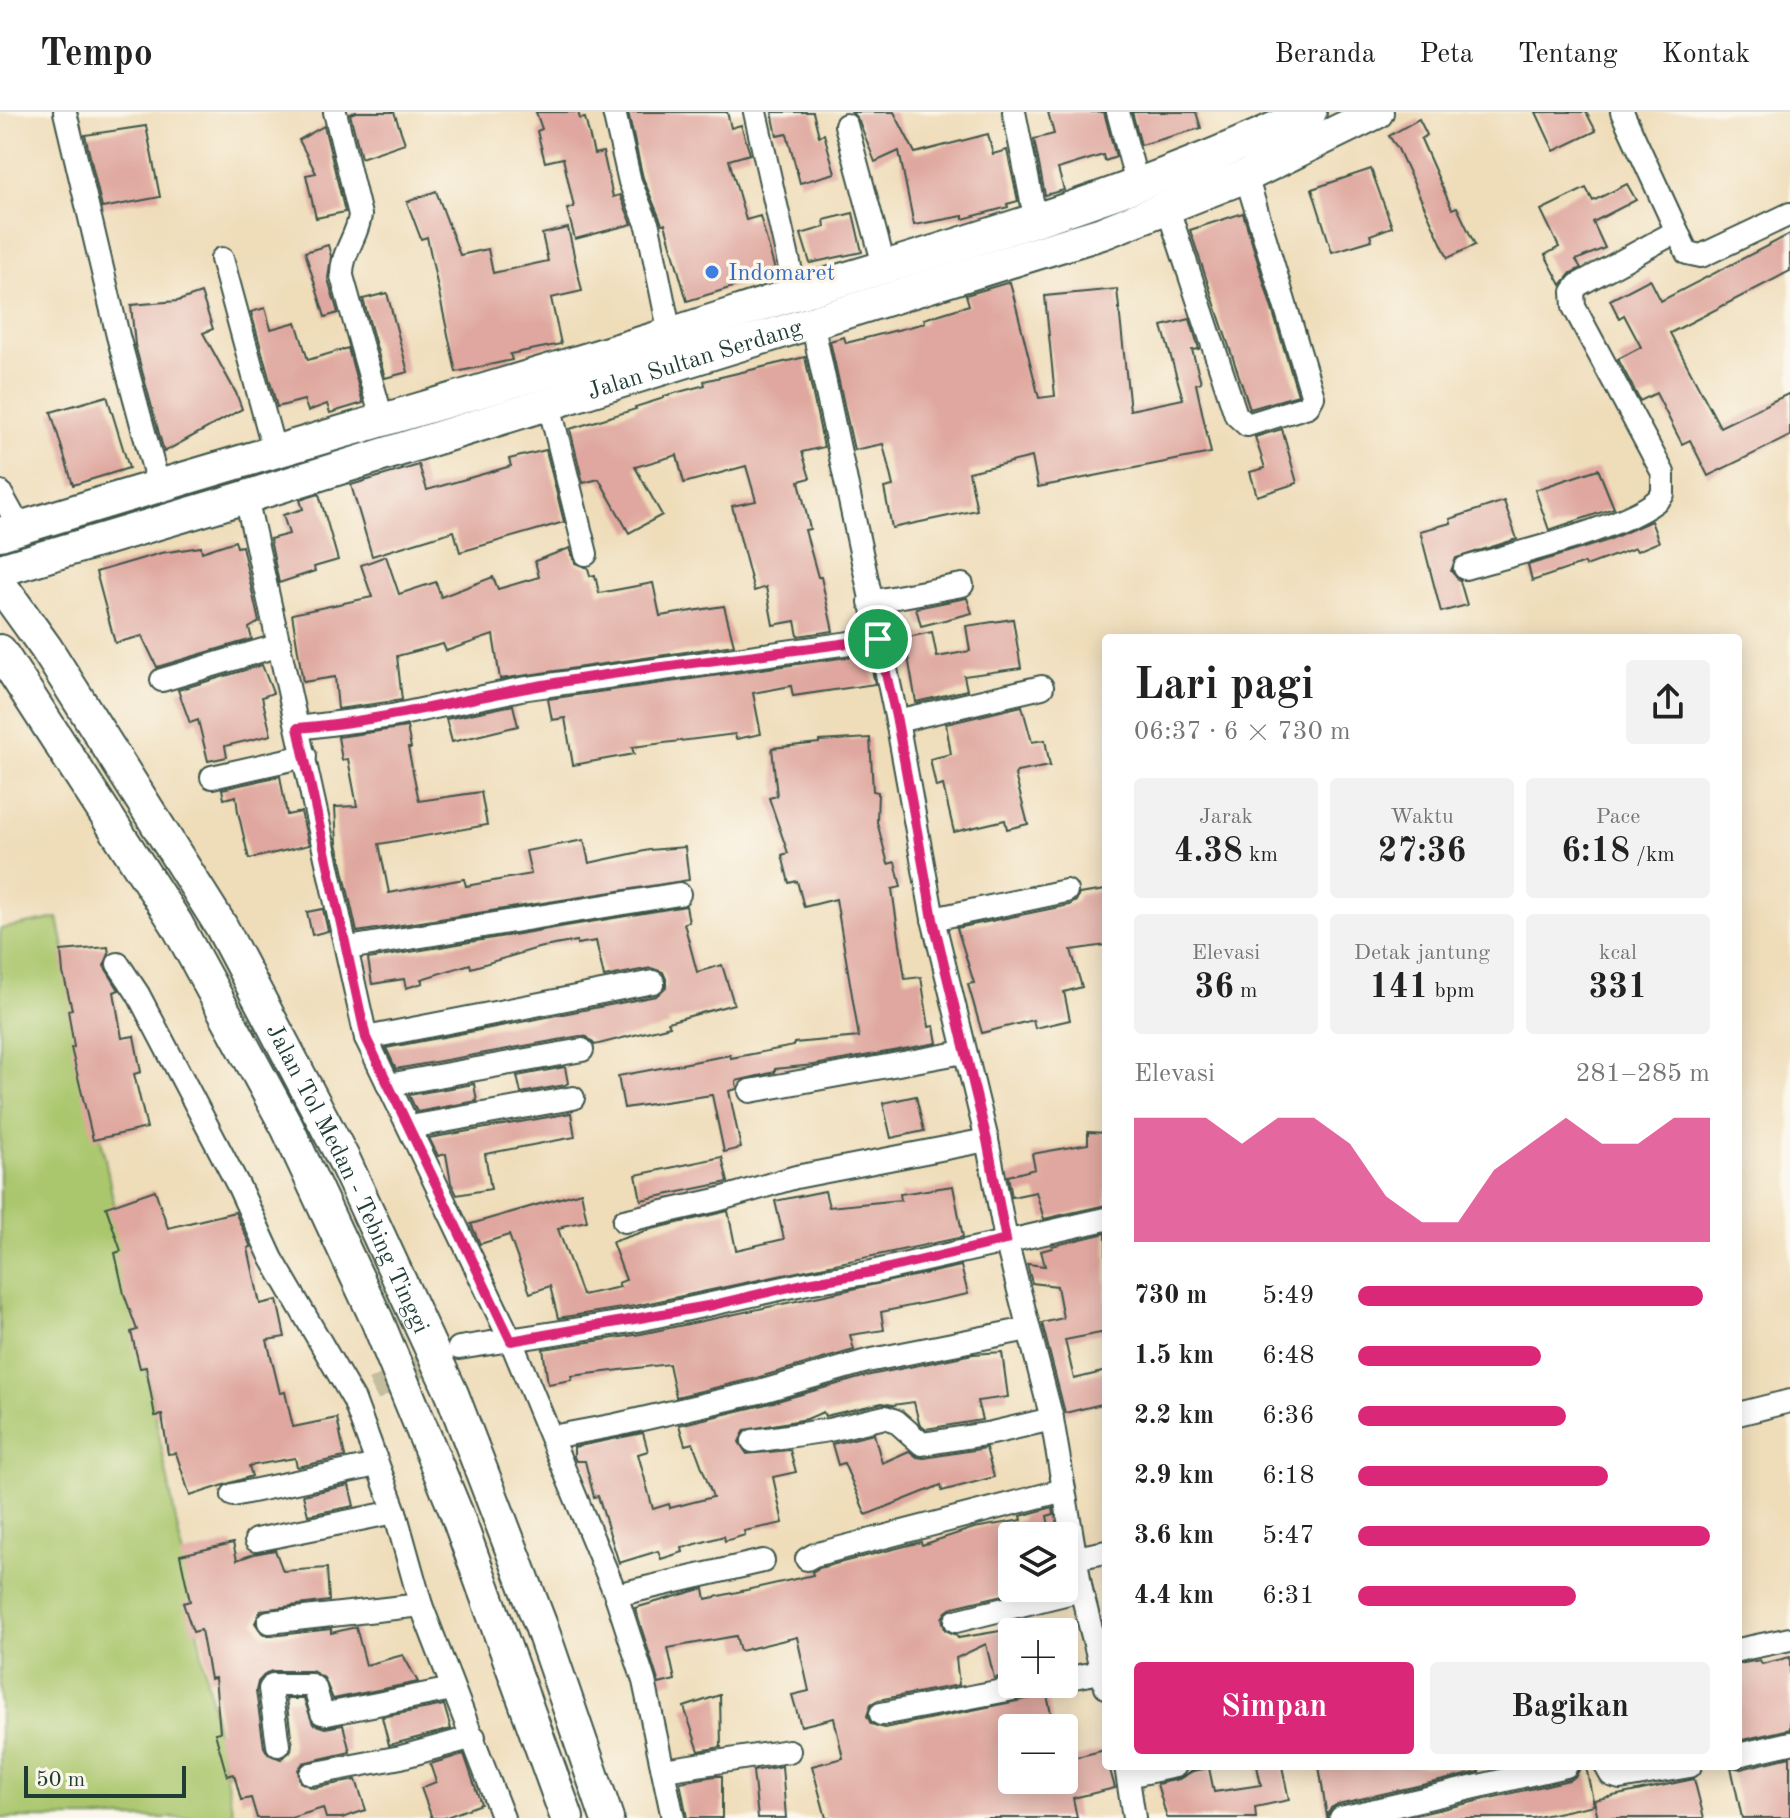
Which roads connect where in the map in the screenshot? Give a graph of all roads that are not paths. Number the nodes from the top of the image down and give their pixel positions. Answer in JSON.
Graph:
{"nodes":[{"id":1,"x":65,"y":112,"type":"edge"},
{"id":2,"x":335,"y":112,"type":"edge"},
{"id":3,"x":614,"y":112,"type":"edge"},
{"id":4,"x":755,"y":112,"type":"edge"},
{"id":5,"x":1014,"y":112,"type":"edge"},
{"id":6,"x":1118,"y":112,"type":"edge"},
{"id":7,"x":1310,"y":112,"type":"edge"},
{"id":8,"x":1377,"y":112,"type":"edge"},
{"id":9,"x":1622,"y":112,"type":"edge"},
{"id":10,"x":846,"y":125,"type":"dead end"},
{"id":11,"x":1246,"y":176,"type":"junction"},
{"id":12,"x":1138,"y":187,"type":"junction"},
{"id":13,"x":1168,"y":209,"type":"junction"},
{"id":14,"x":1790,"y":214,"type":"edge"},
{"id":15,"x":1036,"y":221,"type":"junction"},
{"id":16,"x":1677,"y":231,"type":"junction"},
{"id":17,"x":222,"y":259,"type":"dead end"},
{"id":18,"x":885,"y":269,"type":"junction"},
{"id":19,"x":796,"y":294,"type":"junction"},
{"id":20,"x":812,"y":322,"type":"junction"},
{"id":21,"x":670,"y":334,"type":"junction"},
{"id":22,"x":549,"y":404,"type":"junction"},
{"id":23,"x":382,"y":419,"type":"junction"},
{"id":24,"x":274,"y":450,"type":"junction"},
{"id":25,"x":158,"y":484,"type":"junction"},
{"id":26,"x":0,"y":492,"type":"edge"},
{"id":27,"x":246,"y":497,"type":"junction"},
{"id":28,"x":10,"y":531,"type":"edge"},
{"id":29,"x":586,"y":554,"type":"dead end"},
{"id":30,"x":1465,"y":568,"type":"dead end"},
{"id":31,"x":0,"y":570,"type":"edge"},
{"id":32,"x":0,"y":584,"type":"edge"},
{"id":33,"x":962,"y":585,"type":"dead end"},
{"id":34,"x":870,"y":602,"type":"junction"},
{"id":35,"x":878,"y":639,"type":"junction"},
{"id":36,"x":280,"y":645,"type":"junction"},
{"id":37,"x":9,"y":664,"type":"edge"},
{"id":38,"x":162,"y":680,"type":"dead end"},
{"id":39,"x":1042,"y":687,"type":"dead end"},
{"id":40,"x":897,"y":721,"type":"junction"},
{"id":41,"x":298,"y":728,"type":"junction"},
{"id":42,"x":305,"y":756,"type":"junction"},
{"id":43,"x":212,"y":777,"type":"dead end"},
{"id":44,"x":1066,"y":891,"type":"dead end"},
{"id":45,"x":679,"y":894,"type":"dead end"},
{"id":46,"x":933,"y":919,"type":"junction"},
{"id":47,"x":348,"y":948,"type":"junction"},
{"id":48,"x":118,"y":964,"type":"dead end"},
{"id":49,"x":653,"y":982,"type":"dead end"},
{"id":50,"x":366,"y":1038,"type":"junction"},
{"id":51,"x":582,"y":1050,"type":"dead end"},
{"id":52,"x":964,"y":1052,"type":"junction"},
{"id":53,"x":388,"y":1085,"type":"junction"},
{"id":54,"x":750,"y":1091,"type":"dead end"},
{"id":55,"x":573,"y":1098,"type":"dead end"},
{"id":56,"x":410,"y":1127,"type":"junction"},
{"id":57,"x":987,"y":1140,"type":"junction"},
{"id":58,"x":1102,"y":1220,"type":"edge"},
{"id":59,"x":624,"y":1221,"type":"dead end"},
{"id":60,"x":1006,"y":1240,"type":"junction"},
{"id":61,"x":1028,"y":1329,"type":"junction"},
{"id":62,"x":511,"y":1341,"type":"junction"},
{"id":63,"x":459,"y":1348,"type":"tunnel mouth"},
{"id":64,"x":1790,"y":1401,"type":"edge"},
{"id":65,"x":1742,"y":1413,"type":"edge"},
{"id":66,"x":1052,"y":1419,"type":"junction"},
{"id":67,"x":552,"y":1437,"type":"junction"},
{"id":68,"x":753,"y":1441,"type":"dead end"},
{"id":69,"x":377,"y":1465,"type":"junction"},
{"id":70,"x":1064,"y":1490,"type":"junction"},
{"id":71,"x":233,"y":1495,"type":"dead end"},
{"id":72,"x":395,"y":1512,"type":"junction"},
{"id":73,"x":1069,"y":1522,"type":"edge"},
{"id":74,"x":256,"y":1540,"type":"dead end"},
{"id":75,"x":1102,"y":1553,"type":"edge"},
{"id":76,"x":1078,"y":1557,"type":"edge"},
{"id":77,"x":807,"y":1559,"type":"dead end"},
{"id":78,"x":763,"y":1561,"type":"dead end"},
{"id":79,"x":1078,"y":1574,"type":"edge"},
{"id":80,"x":1081,"y":1590,"type":"junction"},
{"id":81,"x":616,"y":1595,"type":"junction"},
{"id":82,"x":421,"y":1605,"type":"junction"},
{"id":83,"x":956,"y":1621,"type":"dead end"},
{"id":84,"x":269,"y":1622,"type":"dead end"},
{"id":85,"x":1790,"y":1639,"type":"edge"},
{"id":86,"x":1742,"y":1649,"type":"edge"},
{"id":87,"x":1102,"y":1666,"type":"edge"},
{"id":88,"x":1102,"y":1677,"type":"edge"},
{"id":89,"x":1078,"y":1678,"type":"edge"},
{"id":90,"x":452,"y":1689,"type":"junction"},
{"id":91,"x":998,"y":1692,"type":"edge"},
{"id":92,"x":881,"y":1714,"type":"dead end"},
{"id":93,"x":474,"y":1737,"type":"junction"},
{"id":94,"x":1790,"y":1743,"type":"edge"},
{"id":95,"x":278,"y":1745,"type":"dead end"},
{"id":96,"x":789,"y":1751,"type":"dead end"},
{"id":97,"x":1742,"y":1754,"type":"edge"},
{"id":98,"x":664,"y":1770,"type":"junction"},
{"id":99,"x":1549,"y":1770,"type":"edge"},
{"id":100,"x":1608,"y":1770,"type":"edge"},
{"id":101,"x":1667,"y":1770,"type":"edge"},
{"id":102,"x":1127,"y":1771,"type":"edge"},
{"id":103,"x":311,"y":1774,"type":"dead end"},
{"id":104,"x":503,"y":1818,"type":"edge"},
{"id":105,"x":567,"y":1818,"type":"edge"},
{"id":106,"x":607,"y":1818,"type":"edge"},
{"id":107,"x":673,"y":1818,"type":"edge"},
{"id":108,"x":1134,"y":1818,"type":"edge"},
{"id":109,"x":1341,"y":1818,"type":"edge"}],
"edges":[{"from":1,"to":25,"type":"street"},
{"from":2,"to":23,"type":"street"},
{"from":3,"to":21,"type":"street"},
{"from":4,"to":19,"type":"street"},
{"from":5,"to":15,"type":"street"},
{"from":6,"to":12,"type":"street"},
{"from":7,"to":12,"type":"highway","name":"Jalan Sultan Serdang"},
{"from":8,"to":11,"type":"highway","name":"Jalan Sultan Serdang"},
{"from":9,"to":16,"type":"street"},
{"from":10,"to":18,"type":"street"},
{"from":11,"to":13,"type":"highway","name":"Jalan Sultan Serdang"},
{"from":11,"to":13,"type":"street"},
{"from":12,"to":15,"type":"highway","name":"Jalan Sultan Serdang"},
{"from":13,"to":20,"type":"highway","name":"Jalan Sultan Serdang"},
{"from":14,"to":16,"type":"street"},
{"from":15,"to":18,"type":"highway","name":"Jalan Sultan Serdang"},
{"from":16,"to":30,"type":"street"},
{"from":17,"to":24,"type":"street"},
{"from":18,"to":19,"type":"highway","name":"Jalan Sultan Serdang"},
{"from":19,"to":21,"type":"highway","name":"Jalan Sultan Serdang"},
{"from":20,"to":22,"type":"highway","name":"Jalan Sultan Serdang"},
{"from":20,"to":34,"type":"street"},
{"from":21,"to":23,"type":"highway","name":"Jalan Sultan Serdang"},
{"from":22,"to":27,"type":"highway","name":"Jalan Sultan Serdang"},
{"from":22,"to":29,"type":"street"},
{"from":23,"to":24,"type":"highway","name":"Jalan Sultan Serdang"},
{"from":24,"to":25,"type":"highway","name":"Jalan Sultan Serdang"},
{"from":25,"to":28,"type":"highway","name":"Jalan Sultan Serdang"},
{"from":26,"to":28,"type":"street"},
{"from":27,"to":31,"type":"highway","name":"Jalan Sultan Serdang"},
{"from":27,"to":36,"type":"street"},
{"from":32,"to":106,"type":"highway","name":"Jalan Tol Medan - Tebing Tinggi"},
{"from":33,"to":34,"type":"street"},
{"from":34,"to":35,"type":"street"},
{"from":35,"to":40,"type":"street"},
{"from":35,"to":41,"type":"street"},
{"from":36,"to":38,"type":"street"},
{"from":36,"to":41,"type":"street"},
{"from":37,"to":105,"type":"highway","name":"Jalan Tol Medan - Tebing Tinggi"},
{"from":39,"to":40,"type":"street"},
{"from":40,"to":46,"type":"street"},
{"from":41,"to":42,"type":"street"},
{"from":42,"to":43,"type":"street"},
{"from":42,"to":47,"type":"street"},
{"from":44,"to":46,"type":"street"},
{"from":45,"to":47,"type":"street"},
{"from":46,"to":52,"type":"street"},
{"from":47,"to":50,"type":"street"},
{"from":48,"to":69,"type":"street"},
{"from":49,"to":50,"type":"street"},
{"from":50,"to":53,"type":"street"},
{"from":51,"to":53,"type":"street"},
{"from":52,"to":54,"type":"street"},
{"from":52,"to":57,"type":"street"},
{"from":53,"to":56,"type":"street"},
{"from":55,"to":56,"type":"street"},
{"from":56,"to":62,"type":"street"},
{"from":57,"to":59,"type":"street"},
{"from":57,"to":60,"type":"street"},
{"from":58,"to":60,"type":"street"},
{"from":60,"to":61,"type":"street"},
{"from":60,"to":62,"type":"street"},
{"from":61,"to":66,"type":"street"},
{"from":61,"to":67,"type":"street"},
{"from":62,"to":63,"type":"street"},
{"from":62,"to":67,"type":"street"},
{"from":64,"to":65,"type":"street"},
{"from":66,"to":68,"type":"street"},
{"from":66,"to":70,"type":"street"},
{"from":67,"to":81,"type":"street"},
{"from":69,"to":71,"type":"street"},
{"from":69,"to":72,"type":"street"},
{"from":70,"to":73,"type":"street"},
{"from":70,"to":77,"type":"street"},
{"from":72,"to":74,"type":"street"},
{"from":72,"to":82,"type":"street"},
{"from":75,"to":76,"type":"street"},
{"from":78,"to":81,"type":"street"},
{"from":79,"to":80,"type":"street"},
{"from":80,"to":83,"type":"street"},
{"from":80,"to":87,"type":"street"},
{"from":81,"to":98,"type":"street"},
{"from":82,"to":84,"type":"street"},
{"from":82,"to":90,"type":"street"},
{"from":85,"to":86,"type":"street"},
{"from":88,"to":89,"type":"street"},
{"from":90,"to":93,"type":"street"},
{"from":90,"to":95,"type":"street"},
{"from":91,"to":92,"type":"street"},
{"from":93,"to":103,"type":"street"},
{"from":93,"to":104,"type":"street"},
{"from":94,"to":97,"type":"street"},
{"from":96,"to":98,"type":"street"},
{"from":98,"to":107,"type":"street"},
{"from":99,"to":109,"type":"street"},
{"from":100,"to":101,"type":"street"},
{"from":102,"to":108,"type":"street"}]}
